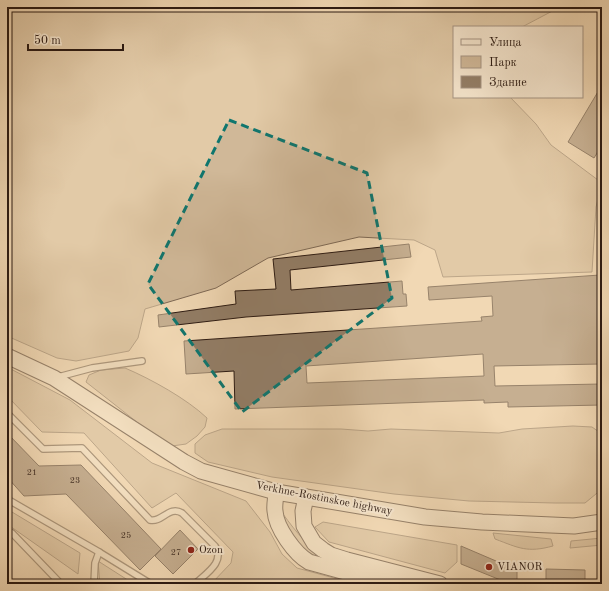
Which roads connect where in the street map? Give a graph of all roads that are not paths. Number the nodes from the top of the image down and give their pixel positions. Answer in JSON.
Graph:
{"nodes":[{"id":1,"x":7,"y":356,"type":"edge"},
{"id":2,"x":142,"y":361,"type":"dead end"},
{"id":3,"x":54,"y":378,"type":"junction"},
{"id":4,"x":7,"y":413,"type":"edge"},
{"id":5,"x":276,"y":492,"type":"junction"},
{"id":6,"x":306,"y":497,"type":"junction"},
{"id":7,"x":7,"y":499,"type":"edge"},
{"id":8,"x":602,"y":522,"type":"edge"},
{"id":9,"x":7,"y":530,"type":"edge"},
{"id":10,"x":99,"y":552,"type":"junction"},
{"id":11,"x":61,"y":584,"type":"edge"},
{"id":12,"x":94,"y":584,"type":"edge"},
{"id":13,"x":150,"y":584,"type":"edge"},
{"id":14,"x":195,"y":584,"type":"edge"},
{"id":15,"x":389,"y":584,"type":"edge"},
{"id":16,"x":440,"y":584,"type":"edge"}],
"edges":[{"from":1,"to":3,"type":"street","name":"Verkhne-Rostinskoe highway"},
{"from":2,"to":3,"type":"lane"},
{"from":3,"to":5,"type":"street","name":"Verkhne-Rostinskoe highway"},
{"from":4,"to":14,"type":"lane"},
{"from":5,"to":6,"type":"street","name":"Verkhne-Rostinskoe highway"},
{"from":5,"to":15,"type":"street"},
{"from":6,"to":8,"type":"street","name":"Verkhne-Rostinskoe highway"},
{"from":6,"to":16,"type":"street"},
{"from":7,"to":10,"type":"lane"},
{"from":9,"to":11,"type":"lane"},
{"from":10,"to":12,"type":"lane"},
{"from":10,"to":13,"type":"lane"}]}
